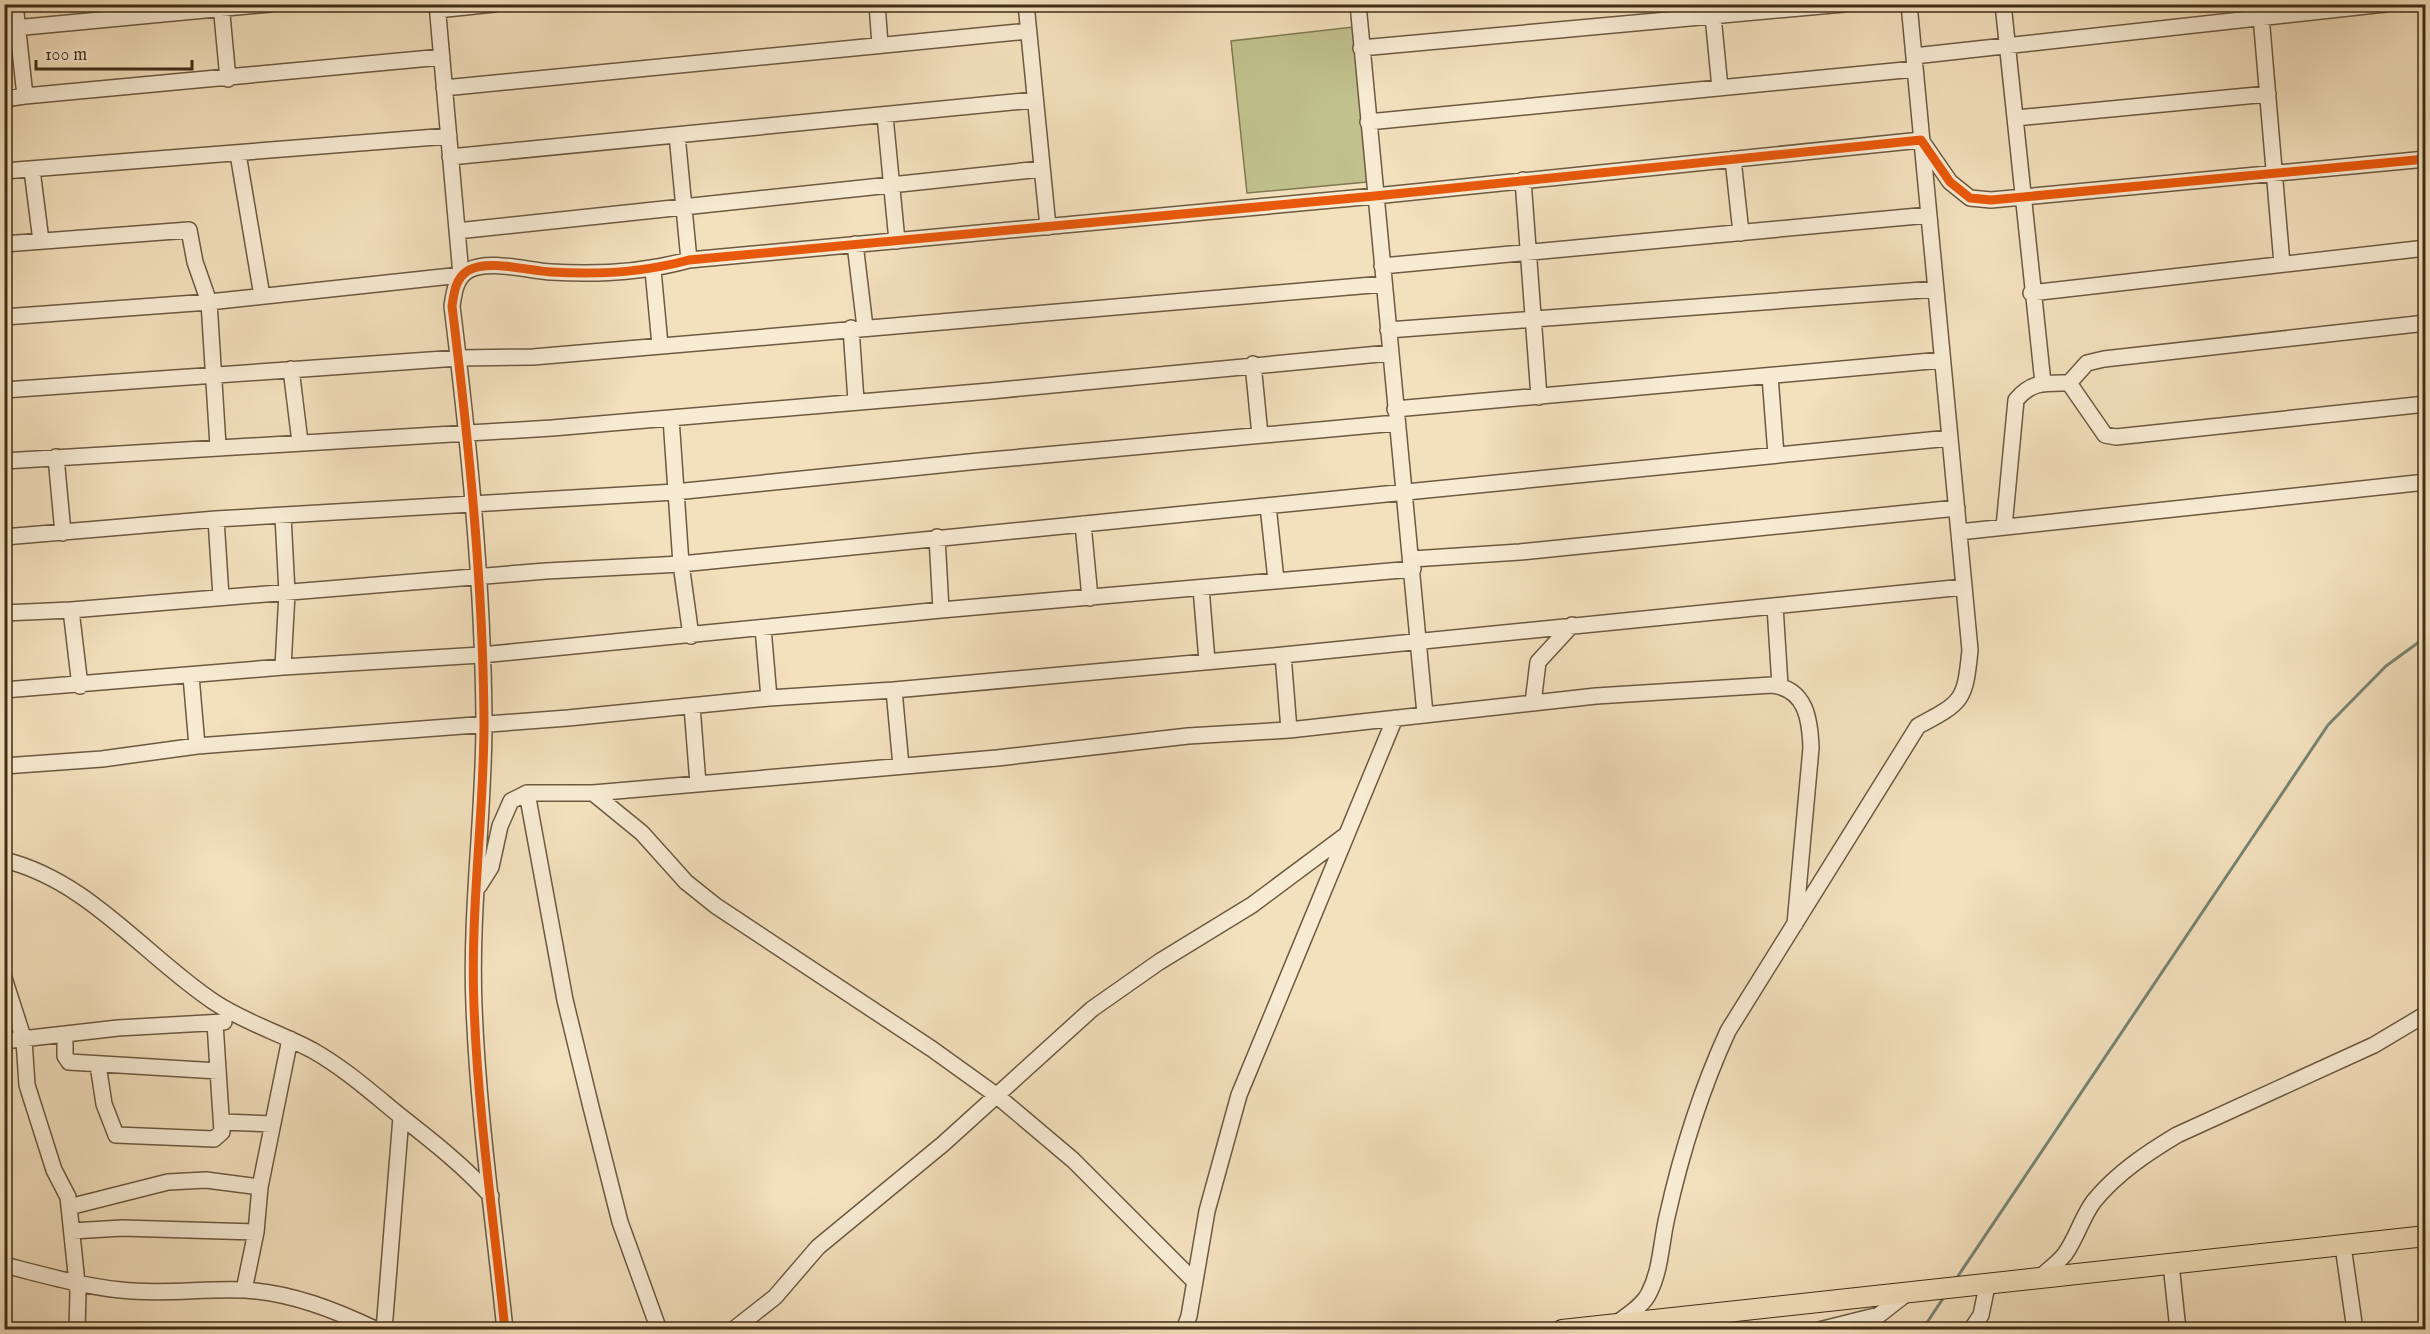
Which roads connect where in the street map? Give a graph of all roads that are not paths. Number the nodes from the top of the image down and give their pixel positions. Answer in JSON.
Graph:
{"nodes":[{"id":1,"x":15,"y":4,"type":"edge"},
{"id":2,"x":270,"y":4,"type":"edge"},
{"id":3,"x":494,"y":4,"type":"edge"},
{"id":4,"x":877,"y":4,"type":"edge"},
{"id":5,"x":1026,"y":4,"type":"edge"},
{"id":6,"x":1358,"y":4,"type":"edge"},
{"id":7,"x":1844,"y":4,"type":"edge"},
{"id":8,"x":1909,"y":4,"type":"edge"},
{"id":9,"x":2003,"y":4,"type":"edge"},
{"id":10,"x":2385,"y":4,"type":"edge"},
{"id":11,"x":221,"y":7,"type":"edge"},
{"id":12,"x":437,"y":7,"type":"edge"},
{"id":13,"x":1734,"y":9,"type":"edge"},
{"id":14,"x":2261,"y":11,"type":"edge"},
{"id":15,"x":1713,"y":16,"type":"junction"},
{"id":16,"x":11,"y":29,"type":"edge"},
{"id":17,"x":1028,"y":30,"type":"junction"},
{"id":18,"x":880,"y":45,"type":"junction"},
{"id":19,"x":2008,"y":45,"type":"junction"},
{"id":20,"x":1361,"y":48,"type":"junction"},
{"id":21,"x":442,"y":57,"type":"junction"},
{"id":22,"x":1914,"y":62,"type":"junction"},
{"id":23,"x":228,"y":79,"type":"junction"},
{"id":24,"x":444,"y":88,"type":"junction"},
{"id":25,"x":1720,"y":88,"type":"junction"},
{"id":26,"x":2268,"y":94,"type":"junction"},
{"id":27,"x":25,"y":96,"type":"junction"},
{"id":28,"x":4,"y":99,"type":"edge"},
{"id":29,"x":1034,"y":100,"type":"junction"},
{"id":30,"x":885,"y":116,"type":"junction"},
{"id":31,"x":2016,"y":118,"type":"junction"},
{"id":32,"x":1368,"y":122,"type":"junction"},
{"id":33,"x":677,"y":135,"type":"junction"},
{"id":34,"x":449,"y":136,"type":"junction"},
{"id":35,"x":1921,"y":140,"type":"junction"},
{"id":36,"x":238,"y":154,"type":"junction"},
{"id":37,"x":450,"y":157,"type":"junction"},
{"id":38,"x":1733,"y":159,"type":"junction"},
{"id":39,"x":2426,"y":159,"type":"edge"},
{"id":40,"x":1041,"y":169,"type":"junction"},
{"id":41,"x":32,"y":170,"type":"junction"},
{"id":42,"x":4,"y":171,"type":"edge"},
{"id":43,"x":2274,"y":173,"type":"junction"},
{"id":44,"x":1522,"y":180,"type":"junction"},
{"id":45,"x":892,"y":185,"type":"junction"},
{"id":46,"x":1375,"y":196,"type":"junction"},
{"id":47,"x":2024,"y":196,"type":"junction"},
{"id":48,"x":683,"y":208,"type":"junction"},
{"id":49,"x":1929,"y":215,"type":"junction"},
{"id":50,"x":1048,"y":226,"type":"junction"},
{"id":51,"x":457,"y":231,"type":"junction"},
{"id":52,"x":1741,"y":233,"type":"junction"},
{"id":53,"x":41,"y":241,"type":"junction"},
{"id":54,"x":897,"y":241,"type":"junction"},
{"id":55,"x":4,"y":244,"type":"edge"},
{"id":56,"x":855,"y":244,"type":"junction"},
{"id":57,"x":2426,"y":248,"type":"edge"},
{"id":58,"x":1528,"y":253,"type":"junction"},
{"id":59,"x":689,"y":260,"type":"junction"},
{"id":60,"x":2282,"y":264,"type":"junction"},
{"id":61,"x":1382,"y":266,"type":"junction"},
{"id":62,"x":653,"y":270,"type":"junction"},
{"id":63,"x":461,"y":275,"type":"junction"},
{"id":64,"x":1384,"y":284,"type":"junction"},
{"id":65,"x":1936,"y":289,"type":"junction"},
{"id":66,"x":2033,"y":292,"type":"junction"},
{"id":67,"x":262,"y":296,"type":"junction"},
{"id":68,"x":209,"y":302,"type":"junction"},
{"id":69,"x":4,"y":318,"type":"edge"},
{"id":70,"x":1533,"y":318,"type":"junction"},
{"id":71,"x":2426,"y":323,"type":"edge"},
{"id":72,"x":858,"y":327,"type":"junction"},
{"id":73,"x":1388,"y":330,"type":"junction"},
{"id":74,"x":660,"y":345,"type":"junction"},
{"id":75,"x":1390,"y":353,"type":"junction"},
{"id":76,"x":458,"y":358,"type":"junction"},
{"id":77,"x":1942,"y":360,"type":"junction"},
{"id":78,"x":1253,"y":364,"type":"junction"},
{"id":79,"x":291,"y":369,"type":"junction"},
{"id":80,"x":214,"y":374,"type":"junction"},
{"id":81,"x":1770,"y":376,"type":"junction"},
{"id":82,"x":2043,"y":383,"type":"junction"},
{"id":83,"x":2069,"y":384,"type":"junction"},
{"id":84,"x":4,"y":390,"type":"edge"},
{"id":85,"x":1539,"y":397,"type":"junction"},
{"id":86,"x":856,"y":401,"type":"junction"},
{"id":87,"x":2426,"y":404,"type":"edge"},
{"id":88,"x":1396,"y":416,"type":"junction"},
{"id":89,"x":671,"y":418,"type":"junction"},
{"id":90,"x":467,"y":432,"type":"junction"},
{"id":91,"x":1260,"y":435,"type":"junction"},
{"id":92,"x":1950,"y":438,"type":"junction"},
{"id":93,"x":300,"y":442,"type":"junction"},
{"id":94,"x":218,"y":446,"type":"junction"},
{"id":95,"x":1776,"y":455,"type":"junction"},
{"id":96,"x":56,"y":457,"type":"junction"},
{"id":97,"x":4,"y":461,"type":"edge"},
{"id":98,"x":2426,"y":482,"type":"edge"},
{"id":99,"x":675,"y":492,"type":"junction"},
{"id":100,"x":1405,"y":492,"type":"junction"},
{"id":101,"x":472,"y":502,"type":"junction"},
{"id":102,"x":1268,"y":506,"type":"junction"},
{"id":103,"x":1957,"y":508,"type":"junction"},
{"id":104,"x":283,"y":516,"type":"junction"},
{"id":105,"x":216,"y":519,"type":"junction"},
{"id":106,"x":1083,"y":524,"type":"junction"},
{"id":107,"x":2004,"y":527,"type":"junction"},
{"id":108,"x":1959,"y":532,"type":"junction"},
{"id":109,"x":63,"y":533,"type":"junction"},
{"id":110,"x":4,"y":537,"type":"edge"},
{"id":111,"x":937,"y":537,"type":"junction"},
{"id":112,"x":681,"y":564,"type":"junction"},
{"id":113,"x":1412,"y":564,"type":"junction"},
{"id":114,"x":479,"y":577,"type":"junction"},
{"id":115,"x":1276,"y":580,"type":"junction"},
{"id":116,"x":1964,"y":587,"type":"junction"},
{"id":117,"x":1201,"y":588,"type":"junction"},
{"id":118,"x":287,"y":593,"type":"junction"},
{"id":119,"x":221,"y":597,"type":"junction"},
{"id":120,"x":1090,"y":598,"type":"junction"},
{"id":121,"x":1775,"y":606,"type":"junction"},
{"id":122,"x":941,"y":609,"type":"junction"},
{"id":123,"x":71,"y":610,"type":"junction"},
{"id":124,"x":4,"y":613,"type":"edge"},
{"id":125,"x":1572,"y":625,"type":"junction"},
{"id":126,"x":763,"y":628,"type":"junction"},
{"id":127,"x":691,"y":636,"type":"junction"},
{"id":128,"x":1420,"y":640,"type":"junction"},
{"id":129,"x":481,"y":655,"type":"junction"},
{"id":130,"x":1283,"y":655,"type":"junction"},
{"id":131,"x":1207,"y":661,"type":"junction"},
{"id":132,"x":283,"y":667,"type":"junction"},
{"id":133,"x":191,"y":676,"type":"junction"},
{"id":134,"x":80,"y":686,"type":"junction"},
{"id":135,"x":1780,"y":686,"type":"junction"},
{"id":136,"x":4,"y":690,"type":"edge"},
{"id":137,"x":894,"y":690,"type":"junction"},
{"id":138,"x":769,"y":698,"type":"junction"},
{"id":139,"x":1533,"y":703,"type":"junction"},
{"id":140,"x":692,"y":706,"type":"junction"},
{"id":141,"x":1425,"y":714,"type":"junction"},
{"id":142,"x":1395,"y":718,"type":"junction"},
{"id":143,"x":484,"y":723,"type":"junction"},
{"id":144,"x":1289,"y":730,"type":"junction"},
{"id":145,"x":197,"y":746,"type":"junction"},
{"id":146,"x":4,"y":766,"type":"edge"},
{"id":147,"x":902,"y":766,"type":"junction"},
{"id":148,"x":698,"y":784,"type":"junction"},
{"id":149,"x":527,"y":793,"type":"junction"},
{"id":150,"x":593,"y":793,"type":"junction"},
{"id":151,"x":1346,"y":835,"type":"junction"},
{"id":152,"x":4,"y":860,"type":"edge"},
{"id":153,"x":478,"y":888,"type":"junction"},
{"id":154,"x":1795,"y":924,"type":"junction"},
{"id":155,"x":4,"y":978,"type":"edge"},
{"id":156,"x":2426,"y":1014,"type":"edge"},
{"id":157,"x":245,"y":1020,"type":"junction"},
{"id":158,"x":215,"y":1023,"type":"junction"},
{"id":159,"x":65,"y":1034,"type":"junction"},
{"id":160,"x":290,"y":1039,"type":"junction"},
{"id":161,"x":24,"y":1040,"type":"junction"},
{"id":162,"x":4,"y":1041,"type":"edge"},
{"id":163,"x":98,"y":1065,"type":"junction"},
{"id":164,"x":218,"y":1071,"type":"junction"},
{"id":165,"x":996,"y":1095,"type":"junction"},
{"id":166,"x":401,"y":1117,"type":"junction"},
{"id":167,"x":222,"y":1122,"type":"junction"},
{"id":168,"x":272,"y":1124,"type":"junction"},
{"id":169,"x":260,"y":1187,"type":"junction"},
{"id":170,"x":491,"y":1196,"type":"junction"},
{"id":171,"x":69,"y":1208,"type":"junction"},
{"id":172,"x":72,"y":1231,"type":"junction"},
{"id":173,"x":256,"y":1232,"type":"junction"},
{"id":174,"x":2426,"y":1236,"type":"edge"},
{"id":175,"x":2343,"y":1246,"type":"junction"},
{"id":176,"x":2171,"y":1264,"type":"junction"},
{"id":177,"x":4,"y":1265,"type":"edge"},
{"id":178,"x":2038,"y":1279,"type":"junction"},
{"id":179,"x":1195,"y":1282,"type":"junction"},
{"id":180,"x":77,"y":1284,"type":"junction"},
{"id":181,"x":1987,"y":1286,"type":"junction"},
{"id":182,"x":244,"y":1290,"type":"junction"},
{"id":183,"x":1906,"y":1294,"type":"junction"},
{"id":184,"x":1876,"y":1322,"type":"edge"},
{"id":185,"x":1616,"y":1324,"type":"junction"},
{"id":186,"x":1974,"y":1328,"type":"edge"},
{"id":187,"x":78,"y":1329,"type":"edge"},
{"id":188,"x":377,"y":1329,"type":"edge"},
{"id":189,"x":384,"y":1329,"type":"edge"},
{"id":190,"x":506,"y":1329,"type":"edge"},
{"id":191,"x":659,"y":1329,"type":"edge"},
{"id":192,"x":734,"y":1329,"type":"edge"},
{"id":193,"x":1184,"y":1329,"type":"edge"},
{"id":194,"x":1562,"y":1329,"type":"edge"},
{"id":195,"x":1819,"y":1329,"type":"edge"},
{"id":196,"x":2178,"y":1329,"type":"edge"},
{"id":197,"x":2355,"y":1329,"type":"edge"}],
"edges":[{"from":1,"to":16,"type":"street"},
{"from":2,"to":11,"type":"street"},
{"from":3,"to":12,"type":"street"},
{"from":4,"to":18,"type":"street"},
{"from":5,"to":17,"type":"street"},
{"from":6,"to":20,"type":"street"},
{"from":7,"to":13,"type":"street"},
{"from":8,"to":22,"type":"street"},
{"from":9,"to":19,"type":"street"},
{"from":10,"to":14,"type":"street"},
{"from":11,"to":16,"type":"street"},
{"from":11,"to":23,"type":"street"},
{"from":12,"to":21,"type":"street"},
{"from":13,"to":15,"type":"street"},
{"from":14,"to":19,"type":"street"},
{"from":14,"to":26,"type":"street"},
{"from":15,"to":20,"type":"street"},
{"from":15,"to":25,"type":"street"},
{"from":16,"to":27,"type":"street"},
{"from":17,"to":18,"type":"street"},
{"from":17,"to":29,"type":"street"},
{"from":18,"to":24,"type":"street"},
{"from":19,"to":22,"type":"street"},
{"from":19,"to":31,"type":"street"},
{"from":20,"to":32,"type":"street"},
{"from":21,"to":23,"type":"street"},
{"from":21,"to":24,"type":"street"},
{"from":22,"to":25,"type":"street"},
{"from":22,"to":35,"type":"street"},
{"from":23,"to":27,"type":"street"},
{"from":24,"to":34,"type":"street"},
{"from":25,"to":32,"type":"street"},
{"from":26,"to":31,"type":"street"},
{"from":26,"to":43,"type":"street"},
{"from":27,"to":28,"type":"street"},
{"from":29,"to":30,"type":"street"},
{"from":29,"to":40,"type":"street"},
{"from":30,"to":33,"type":"street"},
{"from":30,"to":45,"type":"street"},
{"from":31,"to":47,"type":"street"},
{"from":32,"to":46,"type":"street"},
{"from":33,"to":37,"type":"street"},
{"from":33,"to":48,"type":"street"},
{"from":34,"to":36,"type":"street"},
{"from":34,"to":37,"type":"street"},
{"from":35,"to":38,"type":"street"},
{"from":35,"to":47,"type":"street"},
{"from":35,"to":49,"type":"street"},
{"from":36,"to":41,"type":"street"},
{"from":36,"to":67,"type":"street"},
{"from":37,"to":51,"type":"street"},
{"from":38,"to":44,"type":"street"},
{"from":38,"to":52,"type":"street"},
{"from":39,"to":43,"type":"street"},
{"from":40,"to":45,"type":"street"},
{"from":40,"to":50,"type":"street"},
{"from":41,"to":42,"type":"street"},
{"from":41,"to":53,"type":"street"},
{"from":43,"to":47,"type":"street"},
{"from":43,"to":60,"type":"street"},
{"from":44,"to":46,"type":"street"},
{"from":44,"to":58,"type":"street"},
{"from":45,"to":48,"type":"street"},
{"from":45,"to":54,"type":"street"},
{"from":46,"to":50,"type":"street"},
{"from":46,"to":61,"type":"street"},
{"from":47,"to":66,"type":"street"},
{"from":48,"to":51,"type":"street"},
{"from":48,"to":59,"type":"street"},
{"from":49,"to":52,"type":"street"},
{"from":49,"to":65,"type":"street"},
{"from":50,"to":54,"type":"street"},
{"from":51,"to":63,"type":"street"},
{"from":52,"to":58,"type":"street"},
{"from":53,"to":55,"type":"street"},
{"from":53,"to":68,"type":"street"},
{"from":54,"to":56,"type":"street"},
{"from":56,"to":59,"type":"street"},
{"from":56,"to":72,"type":"street"},
{"from":57,"to":60,"type":"street"},
{"from":58,"to":61,"type":"street"},
{"from":58,"to":70,"type":"street"},
{"from":59,"to":62,"type":"street"},
{"from":60,"to":66,"type":"street"},
{"from":61,"to":64,"type":"street"},
{"from":62,"to":63,"type":"street"},
{"from":62,"to":74,"type":"street"},
{"from":63,"to":67,"type":"street"},
{"from":63,"to":76,"type":"street"},
{"from":64,"to":72,"type":"street"},
{"from":64,"to":73,"type":"street"},
{"from":65,"to":70,"type":"street"},
{"from":65,"to":77,"type":"street"},
{"from":66,"to":82,"type":"street"},
{"from":67,"to":68,"type":"street"},
{"from":68,"to":69,"type":"street"},
{"from":68,"to":80,"type":"street"},
{"from":70,"to":73,"type":"street"},
{"from":70,"to":85,"type":"street"},
{"from":71,"to":83,"type":"street"},
{"from":72,"to":74,"type":"street"},
{"from":72,"to":86,"type":"street"},
{"from":73,"to":75,"type":"street"},
{"from":74,"to":76,"type":"street"},
{"from":75,"to":78,"type":"street"},
{"from":75,"to":88,"type":"street"},
{"from":76,"to":79,"type":"street"},
{"from":76,"to":90,"type":"street"},
{"from":77,"to":81,"type":"street"},
{"from":77,"to":92,"type":"street"},
{"from":78,"to":86,"type":"street"},
{"from":78,"to":91,"type":"street"},
{"from":79,"to":80,"type":"street"},
{"from":79,"to":93,"type":"street"},
{"from":80,"to":84,"type":"street"},
{"from":80,"to":94,"type":"street"},
{"from":81,"to":85,"type":"street"},
{"from":81,"to":95,"type":"street"},
{"from":82,"to":83,"type":"street"},
{"from":82,"to":107,"type":"street"},
{"from":83,"to":87,"type":"street"},
{"from":85,"to":88,"type":"street"},
{"from":86,"to":89,"type":"street"},
{"from":88,"to":91,"type":"street"},
{"from":88,"to":100,"type":"street"},
{"from":89,"to":90,"type":"street"},
{"from":89,"to":99,"type":"street"},
{"from":90,"to":93,"type":"street"},
{"from":90,"to":101,"type":"street"},
{"from":91,"to":99,"type":"street"},
{"from":92,"to":95,"type":"street"},
{"from":92,"to":103,"type":"street"},
{"from":93,"to":94,"type":"street"},
{"from":94,"to":96,"type":"street"},
{"from":95,"to":100,"type":"street"},
{"from":96,"to":97,"type":"street"},
{"from":96,"to":109,"type":"street"},
{"from":98,"to":107,"type":"street"},
{"from":99,"to":101,"type":"street"},
{"from":99,"to":112,"type":"street"},
{"from":100,"to":102,"type":"street"},
{"from":100,"to":113,"type":"street"},
{"from":101,"to":104,"type":"street"},
{"from":101,"to":114,"type":"street"},
{"from":102,"to":106,"type":"street"},
{"from":102,"to":115,"type":"street"},
{"from":103,"to":108,"type":"street"},
{"from":103,"to":113,"type":"street"},
{"from":104,"to":105,"type":"street"},
{"from":104,"to":118,"type":"street"},
{"from":105,"to":109,"type":"street"},
{"from":105,"to":119,"type":"street"},
{"from":106,"to":111,"type":"street"},
{"from":106,"to":120,"type":"street"},
{"from":107,"to":108,"type":"street"},
{"from":108,"to":116,"type":"street"},
{"from":109,"to":110,"type":"street"},
{"from":111,"to":112,"type":"street"},
{"from":111,"to":122,"type":"street"},
{"from":112,"to":114,"type":"street"},
{"from":112,"to":127,"type":"street"},
{"from":113,"to":115,"type":"street"},
{"from":113,"to":128,"type":"street"},
{"from":114,"to":118,"type":"street"},
{"from":114,"to":129,"type":"street"},
{"from":115,"to":117,"type":"street"},
{"from":116,"to":121,"type":"street"},
{"from":116,"to":154,"type":"street"},
{"from":117,"to":120,"type":"street"},
{"from":117,"to":131,"type":"street"},
{"from":118,"to":119,"type":"street"},
{"from":118,"to":132,"type":"street"},
{"from":119,"to":123,"type":"street"},
{"from":120,"to":122,"type":"street"},
{"from":121,"to":125,"type":"street"},
{"from":121,"to":135,"type":"street"},
{"from":122,"to":126,"type":"street"},
{"from":123,"to":124,"type":"street"},
{"from":123,"to":134,"type":"street"},
{"from":125,"to":128,"type":"street"},
{"from":125,"to":139,"type":"street"},
{"from":126,"to":127,"type":"street"},
{"from":126,"to":138,"type":"street"},
{"from":127,"to":129,"type":"street"},
{"from":128,"to":130,"type":"street"},
{"from":128,"to":141,"type":"street"},
{"from":129,"to":132,"type":"street"},
{"from":129,"to":143,"type":"street"},
{"from":130,"to":131,"type":"street"},
{"from":130,"to":144,"type":"street"},
{"from":131,"to":137,"type":"street"},
{"from":132,"to":133,"type":"street"},
{"from":133,"to":134,"type":"street"},
{"from":133,"to":145,"type":"street"},
{"from":134,"to":136,"type":"street"},
{"from":135,"to":139,"type":"street"},
{"from":135,"to":154,"type":"street"},
{"from":137,"to":138,"type":"street"},
{"from":137,"to":147,"type":"street"},
{"from":138,"to":140,"type":"street"},
{"from":139,"to":141,"type":"street"},
{"from":140,"to":143,"type":"street"},
{"from":140,"to":148,"type":"street"},
{"from":141,"to":142,"type":"street"},
{"from":142,"to":144,"type":"street"},
{"from":142,"to":151,"type":"street"},
{"from":143,"to":145,"type":"street"},
{"from":143,"to":153,"type":"street"},
{"from":144,"to":147,"type":"street"},
{"from":145,"to":146,"type":"street"},
{"from":147,"to":148,"type":"street"},
{"from":148,"to":150,"type":"street"},
{"from":149,"to":150,"type":"street"},
{"from":149,"to":153,"type":"street"},
{"from":149,"to":191,"type":"street"},
{"from":150,"to":165,"type":"street"},
{"from":151,"to":165,"type":"street"},
{"from":151,"to":179,"type":"street"},
{"from":152,"to":157,"type":"street"},
{"from":153,"to":170,"type":"street"},
{"from":154,"to":185,"type":"street"},
{"from":155,"to":161,"type":"street"},
{"from":156,"to":178,"type":"street"},
{"from":157,"to":158,"type":"street"},
{"from":157,"to":160,"type":"street"},
{"from":158,"to":159,"type":"street"},
{"from":158,"to":164,"type":"street"},
{"from":159,"to":161,"type":"street"},
{"from":159,"to":163,"type":"street"},
{"from":160,"to":166,"type":"street"},
{"from":160,"to":168,"type":"street"},
{"from":161,"to":162,"type":"street"},
{"from":161,"to":171,"type":"street"},
{"from":163,"to":164,"type":"street"},
{"from":163,"to":167,"type":"street"},
{"from":164,"to":167,"type":"street"},
{"from":165,"to":179,"type":"street"},
{"from":165,"to":192,"type":"street"},
{"from":166,"to":170,"type":"street"},
{"from":166,"to":189,"type":"street"},
{"from":167,"to":168,"type":"street"},
{"from":168,"to":169,"type":"street"},
{"from":169,"to":171,"type":"street"},
{"from":169,"to":173,"type":"street"},
{"from":170,"to":190,"type":"street"},
{"from":171,"to":172,"type":"street"},
{"from":172,"to":173,"type":"street"},
{"from":172,"to":180,"type":"street"},
{"from":173,"to":182,"type":"street"},
{"from":174,"to":175,"type":"main road"},
{"from":175,"to":176,"type":"main road"},
{"from":175,"to":197,"type":"street"},
{"from":176,"to":178,"type":"main road"},
{"from":176,"to":196,"type":"street"},
{"from":177,"to":180,"type":"street"},
{"from":178,"to":181,"type":"main road"},
{"from":179,"to":193,"type":"street"},
{"from":180,"to":182,"type":"street"},
{"from":180,"to":187,"type":"street"},
{"from":181,"to":183,"type":"main road"},
{"from":181,"to":186,"type":"street"},
{"from":182,"to":188,"type":"street"},
{"from":183,"to":184,"type":"street"},
{"from":183,"to":185,"type":"main road"},
{"from":184,"to":195,"type":"street"},
{"from":185,"to":194,"type":"main road"}]}
